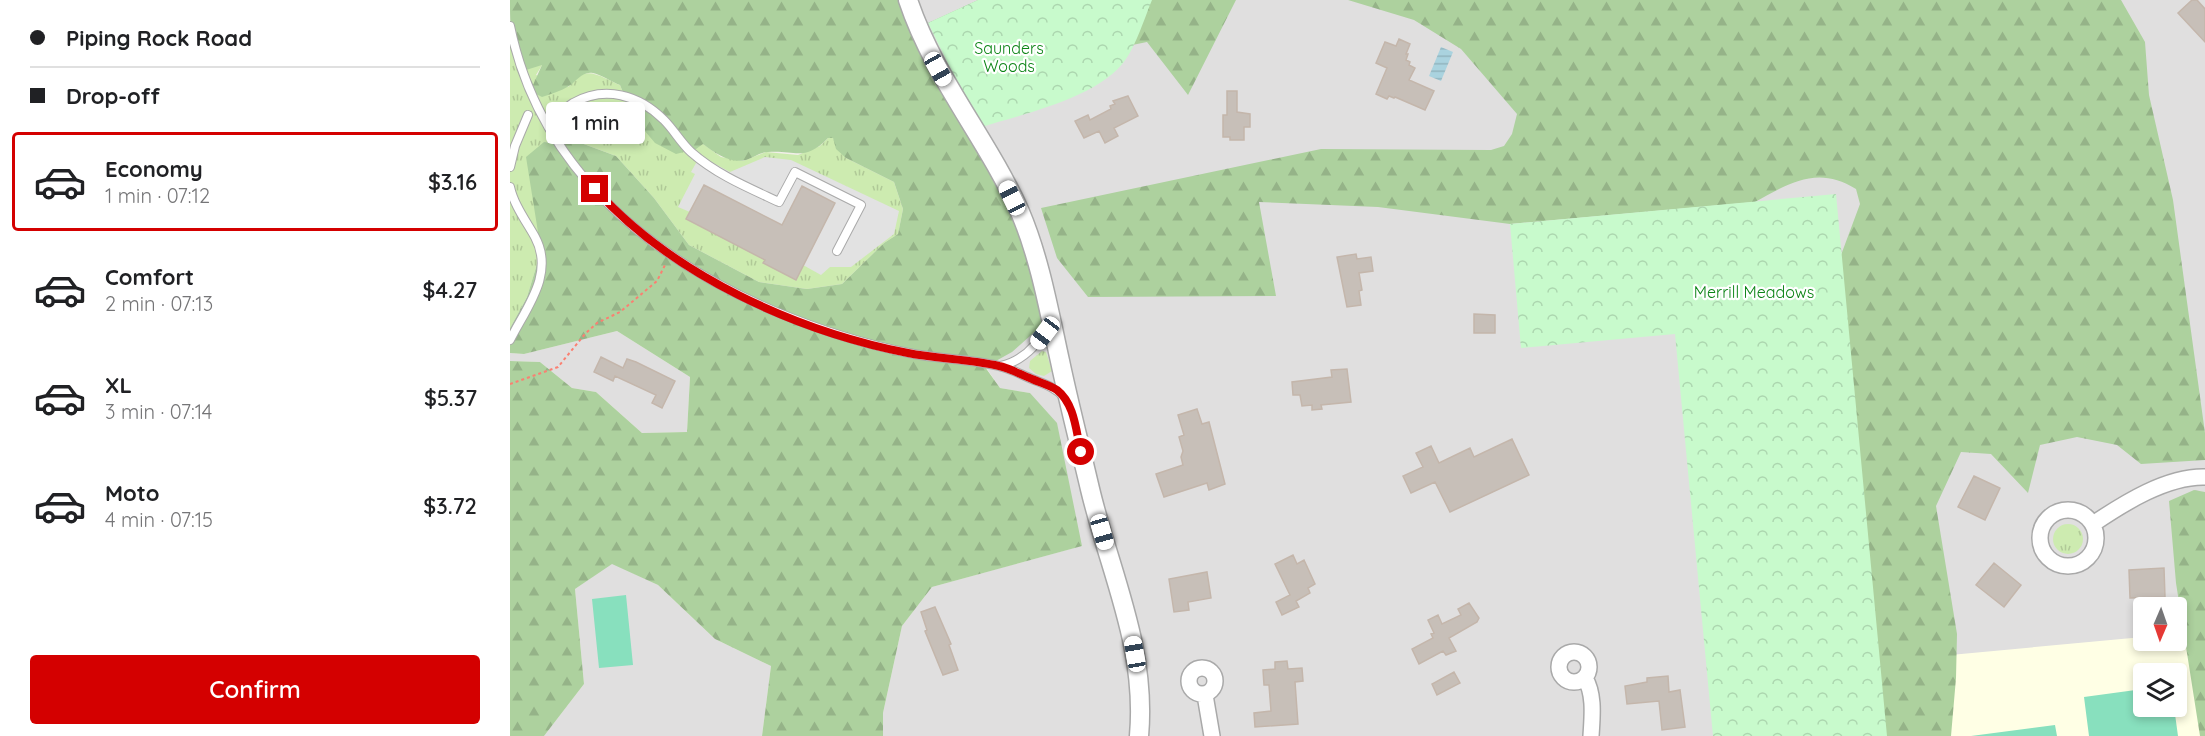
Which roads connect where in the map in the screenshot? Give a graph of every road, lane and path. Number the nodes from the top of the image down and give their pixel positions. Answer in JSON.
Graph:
{"nodes":[{"id":1,"x":908,"y":0,"type":"edge"},
{"id":2,"x":510,"y":26,"type":"edge"},
{"id":3,"x":528,"y":115,"type":"dead end"},
{"id":4,"x":547,"y":123,"type":"junction"},
{"id":5,"x":510,"y":167,"type":"edge"},
{"id":6,"x":510,"y":187,"type":"edge"},
{"id":7,"x":837,"y":251,"type":"dead end"},
{"id":8,"x":666,"y":263,"type":"dead end"},
{"id":9,"x":1051,"y":321,"type":"junction"},
{"id":10,"x":510,"y":340,"type":"edge"},
{"id":11,"x":1000,"y":366,"type":"junction"},
{"id":12,"x":510,"y":384,"type":"edge"},
{"id":13,"x":1070,"y":404,"type":"junction"},
{"id":14,"x":2205,"y":477,"type":"edge"},
{"id":15,"x":2093,"y":524,"type":"dead end"},
{"id":16,"x":1585,"y":678,"type":"dead end"},
{"id":17,"x":1204,"y":695,"type":"dead end"},
{"id":18,"x":1139,"y":736,"type":"edge"},
{"id":19,"x":1212,"y":736,"type":"edge"},
{"id":20,"x":1591,"y":736,"type":"edge"}],
"edges":[{"from":1,"to":9,"type":"street"},
{"from":2,"to":4,"type":"lane"},
{"from":3,"to":5,"type":"lane"},
{"from":4,"to":7,"type":"lane"},
{"from":4,"to":11,"type":"lane"},
{"from":6,"to":10,"type":"lane"},
{"from":8,"to":12,"type":"path"},
{"from":9,"to":11,"type":"lane"},
{"from":9,"to":13,"type":"street"},
{"from":11,"to":13,"type":"lane"},
{"from":13,"to":18,"type":"street"},
{"from":14,"to":15,"type":"street"},
{"from":16,"to":20,"type":"street"},
{"from":17,"to":19,"type":"street"}]}
